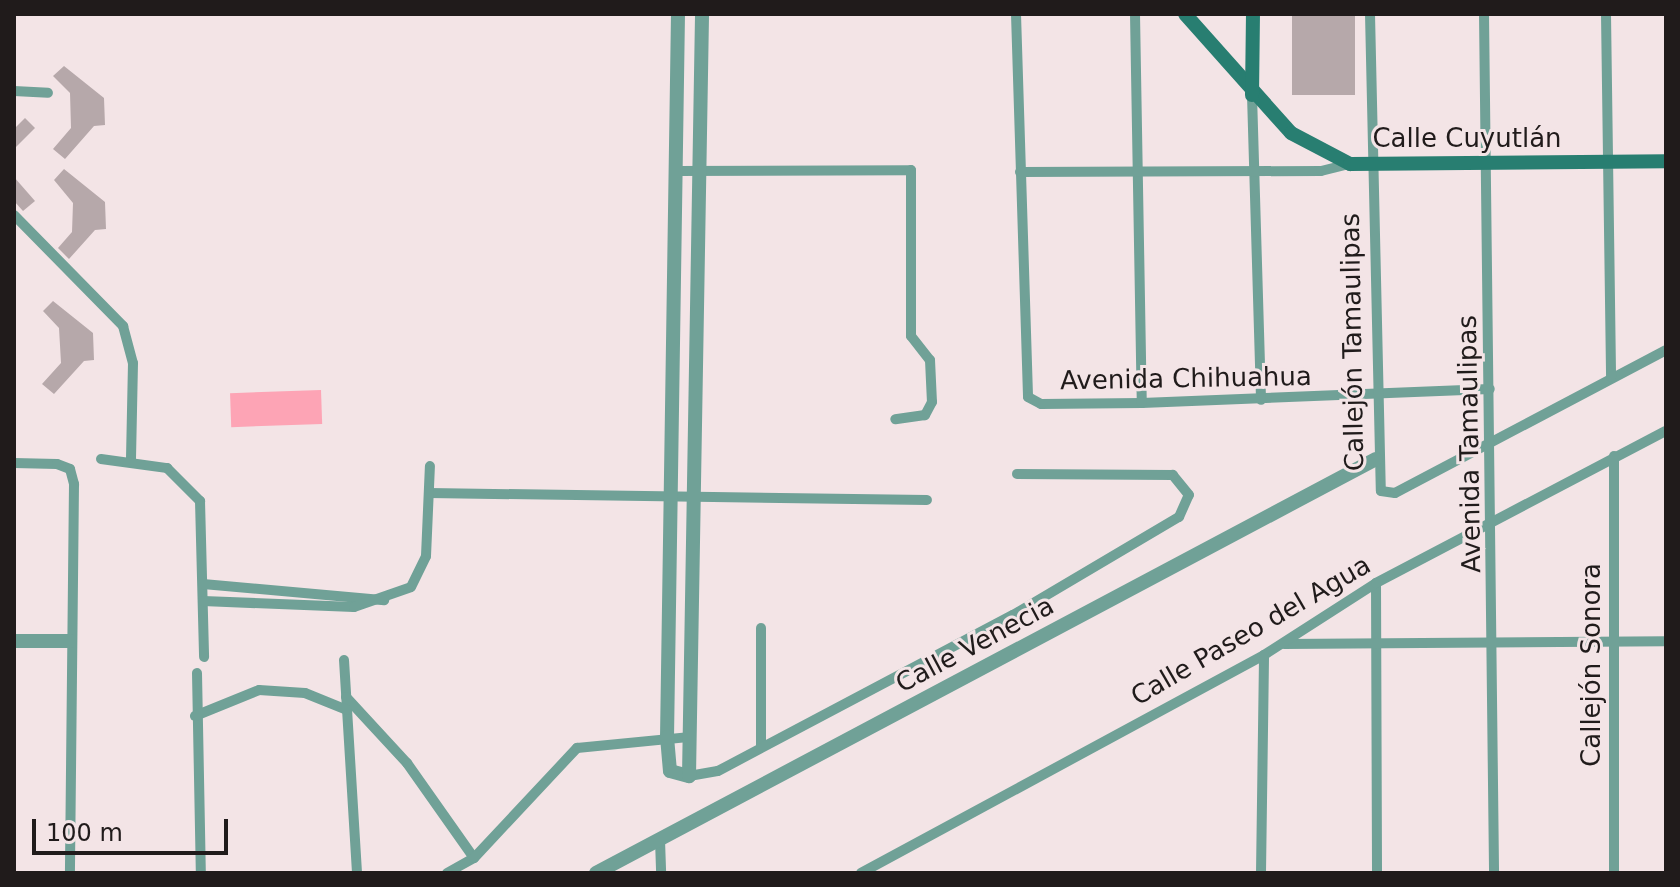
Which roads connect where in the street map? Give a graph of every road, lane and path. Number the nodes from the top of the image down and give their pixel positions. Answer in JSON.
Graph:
{"nodes":[{"id":1,"x":678,"y":14,"type":"edge"},
{"id":2,"x":702,"y":14,"type":"edge"},
{"id":3,"x":1016,"y":14,"type":"edge"},
{"id":4,"x":1135,"y":14,"type":"edge"},
{"id":5,"x":1185,"y":14,"type":"edge"},
{"id":6,"x":1253,"y":14,"type":"edge"},
{"id":7,"x":1370,"y":14,"type":"edge"},
{"id":8,"x":1484,"y":14,"type":"edge"},
{"id":9,"x":1606,"y":14,"type":"edge"},
{"id":10,"x":14,"y":91,"type":"edge"},
{"id":11,"x":48,"y":93,"type":"dead end"},
{"id":12,"x":1252,"y":95,"type":"junction"},
{"id":13,"x":1666,"y":161,"type":"edge"},
{"id":14,"x":1607,"y":162,"type":"junction"},
{"id":15,"x":1350,"y":164,"type":"junction"},
{"id":16,"x":1489,"y":164,"type":"junction"},
{"id":17,"x":1372,"y":165,"type":"junction"},
{"id":18,"x":1138,"y":170,"type":"junction"},
{"id":19,"x":676,"y":171,"type":"junction"},
{"id":20,"x":1251,"y":171,"type":"junction"},
{"id":21,"x":701,"y":172,"type":"junction"},
{"id":22,"x":1020,"y":172,"type":"junction"},
{"id":23,"x":14,"y":215,"type":"edge"},
{"id":24,"x":675,"y":245,"type":"junction"},
{"id":25,"x":700,"y":246,"type":"junction"},
{"id":26,"x":698,"y":350,"type":"junction"},
{"id":27,"x":1666,"y":350,"type":"edge"},
{"id":28,"x":674,"y":351,"type":"junction"},
{"id":29,"x":1611,"y":377,"type":"junction"},
{"id":30,"x":1490,"y":389,"type":"junction"},
{"id":31,"x":1375,"y":396,"type":"junction"},
{"id":32,"x":1261,"y":400,"type":"junction"},
{"id":33,"x":1142,"y":403,"type":"junction"},
{"id":34,"x":895,"y":419,"type":"dead end"},
{"id":35,"x":1666,"y":431,"type":"edge"},
{"id":36,"x":696,"y":432,"type":"junction"},
{"id":37,"x":673,"y":433,"type":"junction"},
{"id":38,"x":1491,"y":438,"type":"junction"},
{"id":39,"x":1614,"y":456,"type":"junction"},
{"id":40,"x":101,"y":459,"type":"dead end"},
{"id":41,"x":1376,"y":459,"type":"junction"},
{"id":42,"x":131,"y":462,"type":"junction"},
{"id":43,"x":14,"y":463,"type":"edge"},
{"id":44,"x":430,"y":466,"type":"dead end"},
{"id":45,"x":1017,"y":474,"type":"dead end"},
{"id":46,"x":429,"y":493,"type":"junction"},
{"id":47,"x":672,"y":495,"type":"junction"},
{"id":48,"x":695,"y":495,"type":"junction"},
{"id":49,"x":927,"y":500,"type":"dead end"},
{"id":50,"x":1494,"y":520,"type":"junction"},
{"id":51,"x":671,"y":560,"type":"junction"},
{"id":52,"x":695,"y":560,"type":"junction"},
{"id":53,"x":1376,"y":583,"type":"junction"},
{"id":54,"x":203,"y":584,"type":"junction"},
{"id":55,"x":384,"y":600,"type":"junction"},
{"id":56,"x":203,"y":601,"type":"junction"},
{"id":57,"x":761,"y":628,"type":"dead end"},
{"id":58,"x":1495,"y":639,"type":"junction"},
{"id":59,"x":1613,"y":640,"type":"junction"},
{"id":60,"x":14,"y":641,"type":"edge"},
{"id":61,"x":70,"y":641,"type":"junction"},
{"id":62,"x":1377,"y":641,"type":"junction"},
{"id":63,"x":1666,"y":641,"type":"edge"},
{"id":64,"x":1281,"y":644,"type":"junction"},
{"id":65,"x":1264,"y":655,"type":"junction"},
{"id":66,"x":204,"y":657,"type":"dead end"},
{"id":67,"x":344,"y":660,"type":"dead end"},
{"id":68,"x":197,"y":673,"type":"dead end"},
{"id":69,"x":346,"y":697,"type":"junction"},
{"id":70,"x":347,"y":710,"type":"junction"},
{"id":71,"x":195,"y":716,"type":"junction"},
{"id":72,"x":667,"y":737,"type":"junction"},
{"id":73,"x":690,"y":737,"type":"junction"},
{"id":74,"x":761,"y":747,"type":"junction"},
{"id":75,"x":689,"y":776,"type":"junction"},
{"id":76,"x":660,"y":840,"type":"junction"},
{"id":77,"x":474,"y":858,"type":"junction"},
{"id":78,"x":70,"y":873,"type":"edge"},
{"id":79,"x":201,"y":873,"type":"edge"},
{"id":80,"x":357,"y":873,"type":"edge"},
{"id":81,"x":447,"y":873,"type":"edge"},
{"id":82,"x":596,"y":873,"type":"edge"},
{"id":83,"x":661,"y":873,"type":"edge"},
{"id":84,"x":861,"y":873,"type":"edge"},
{"id":85,"x":1261,"y":873,"type":"edge"},
{"id":86,"x":1377,"y":873,"type":"edge"},
{"id":87,"x":1494,"y":873,"type":"edge"},
{"id":88,"x":1614,"y":873,"type":"edge"}],
"edges":[{"from":1,"to":19,"type":"street"},
{"from":2,"to":21,"type":"street"},
{"from":3,"to":22,"type":"street","name":"Avenida Chihuahua"},
{"from":4,"to":18,"type":"street"},
{"from":5,"to":12,"type":"main road","name":"Calle Cuyutlán"},
{"from":6,"to":12,"type":"main road"},
{"from":7,"to":17,"type":"street","name":"Callejón Tamaulipas"},
{"from":8,"to":16,"type":"street","name":"Avenida Tamaulipas"},
{"from":9,"to":14,"type":"street"},
{"from":10,"to":11,"type":"street"},
{"from":12,"to":15,"type":"main road","name":"Calle Cuyutlán"},
{"from":12,"to":20,"type":"street"},
{"from":13,"to":14,"type":"main road","name":"Calle Cuyutlán"},
{"from":14,"to":16,"type":"main road","name":"Calle Cuyutlán"},
{"from":14,"to":29,"type":"street"},
{"from":15,"to":17,"type":"main road","name":"Calle Cuyutlán"},
{"from":15,"to":20,"type":"street"},
{"from":16,"to":17,"type":"main road","name":"Calle Cuyutlán"},
{"from":16,"to":30,"type":"street","name":"Avenida Tamaulipas"},
{"from":17,"to":31,"type":"street","name":"Callejón Tamaulipas"},
{"from":18,"to":20,"type":"street"},
{"from":18,"to":22,"type":"street"},
{"from":18,"to":33,"type":"street"},
{"from":19,"to":21,"type":"street"},
{"from":19,"to":24,"type":"street"},
{"from":20,"to":32,"type":"street"},
{"from":21,"to":25,"type":"street"},
{"from":21,"to":34,"type":"street"},
{"from":22,"to":33,"type":"street","name":"Avenida Chihuahua"},
{"from":23,"to":42,"type":"street"},
{"from":24,"to":25,"type":"street"},
{"from":24,"to":28,"type":"street"},
{"from":25,"to":26,"type":"street"},
{"from":26,"to":28,"type":"street"},
{"from":26,"to":36,"type":"street"},
{"from":27,"to":29,"type":"street","name":"Callejón Tamaulipas"},
{"from":28,"to":37,"type":"street"},
{"from":29,"to":38,"type":"street","name":"Callejón Tamaulipas"},
{"from":30,"to":31,"type":"street","name":"Avenida Chihuahua"},
{"from":30,"to":38,"type":"street","name":"Avenida Tamaulipas"},
{"from":31,"to":32,"type":"street","name":"Avenida Chihuahua"},
{"from":31,"to":41,"type":"street","name":"Callejón Tamaulipas"},
{"from":32,"to":33,"type":"street","name":"Avenida Chihuahua"},
{"from":35,"to":39,"type":"street","name":"Calle Paseo del Agua"},
{"from":36,"to":37,"type":"street"},
{"from":36,"to":48,"type":"street"},
{"from":37,"to":47,"type":"street"},
{"from":38,"to":41,"type":"street","name":"Callejón Tamaulipas"},
{"from":38,"to":50,"type":"street","name":"Avenida Tamaulipas"},
{"from":39,"to":50,"type":"street","name":"Calle Paseo del Agua"},
{"from":39,"to":59,"type":"street","name":"Callejón Sonora"},
{"from":40,"to":42,"type":"street"},
{"from":41,"to":76,"type":"street","name":"Calle Venecia"},
{"from":42,"to":54,"type":"street"},
{"from":43,"to":61,"type":"street"},
{"from":44,"to":46,"type":"street"},
{"from":45,"to":74,"type":"street"},
{"from":46,"to":47,"type":"street"},
{"from":46,"to":55,"type":"street"},
{"from":47,"to":48,"type":"street"},
{"from":47,"to":51,"type":"street"},
{"from":48,"to":49,"type":"street"},
{"from":48,"to":52,"type":"street"},
{"from":50,"to":53,"type":"street","name":"Calle Paseo del Agua"},
{"from":50,"to":58,"type":"street","name":"Avenida Tamaulipas"},
{"from":51,"to":52,"type":"street"},
{"from":51,"to":72,"type":"street"},
{"from":52,"to":73,"type":"street"},
{"from":53,"to":62,"type":"street"},
{"from":53,"to":64,"type":"street","name":"Calle Paseo del Agua"},
{"from":54,"to":55,"type":"street"},
{"from":54,"to":56,"type":"street"},
{"from":55,"to":56,"type":"street"},
{"from":56,"to":66,"type":"street"},
{"from":57,"to":74,"type":"street"},
{"from":58,"to":59,"type":"street"},
{"from":58,"to":62,"type":"street"},
{"from":58,"to":87,"type":"street","name":"Avenida Tamaulipas"},
{"from":59,"to":63,"type":"street"},
{"from":59,"to":88,"type":"street","name":"Callejón Sonora"},
{"from":60,"to":61,"type":"street"},
{"from":61,"to":78,"type":"street"},
{"from":62,"to":64,"type":"street"},
{"from":62,"to":86,"type":"street"},
{"from":64,"to":65,"type":"street","name":"Calle Paseo del Agua"},
{"from":65,"to":84,"type":"street","name":"Calle Paseo del Agua"},
{"from":65,"to":85,"type":"street"},
{"from":67,"to":69,"type":"street"},
{"from":68,"to":71,"type":"street"},
{"from":69,"to":70,"type":"street"},
{"from":69,"to":77,"type":"street"},
{"from":70,"to":71,"type":"street"},
{"from":70,"to":80,"type":"street"},
{"from":71,"to":79,"type":"street"},
{"from":72,"to":73,"type":"street"},
{"from":72,"to":75,"type":"street"},
{"from":72,"to":77,"type":"street"},
{"from":73,"to":75,"type":"street"},
{"from":74,"to":75,"type":"street"},
{"from":76,"to":82,"type":"street","name":"Calle Venecia"},
{"from":76,"to":83,"type":"street"},
{"from":77,"to":81,"type":"street"}]}
